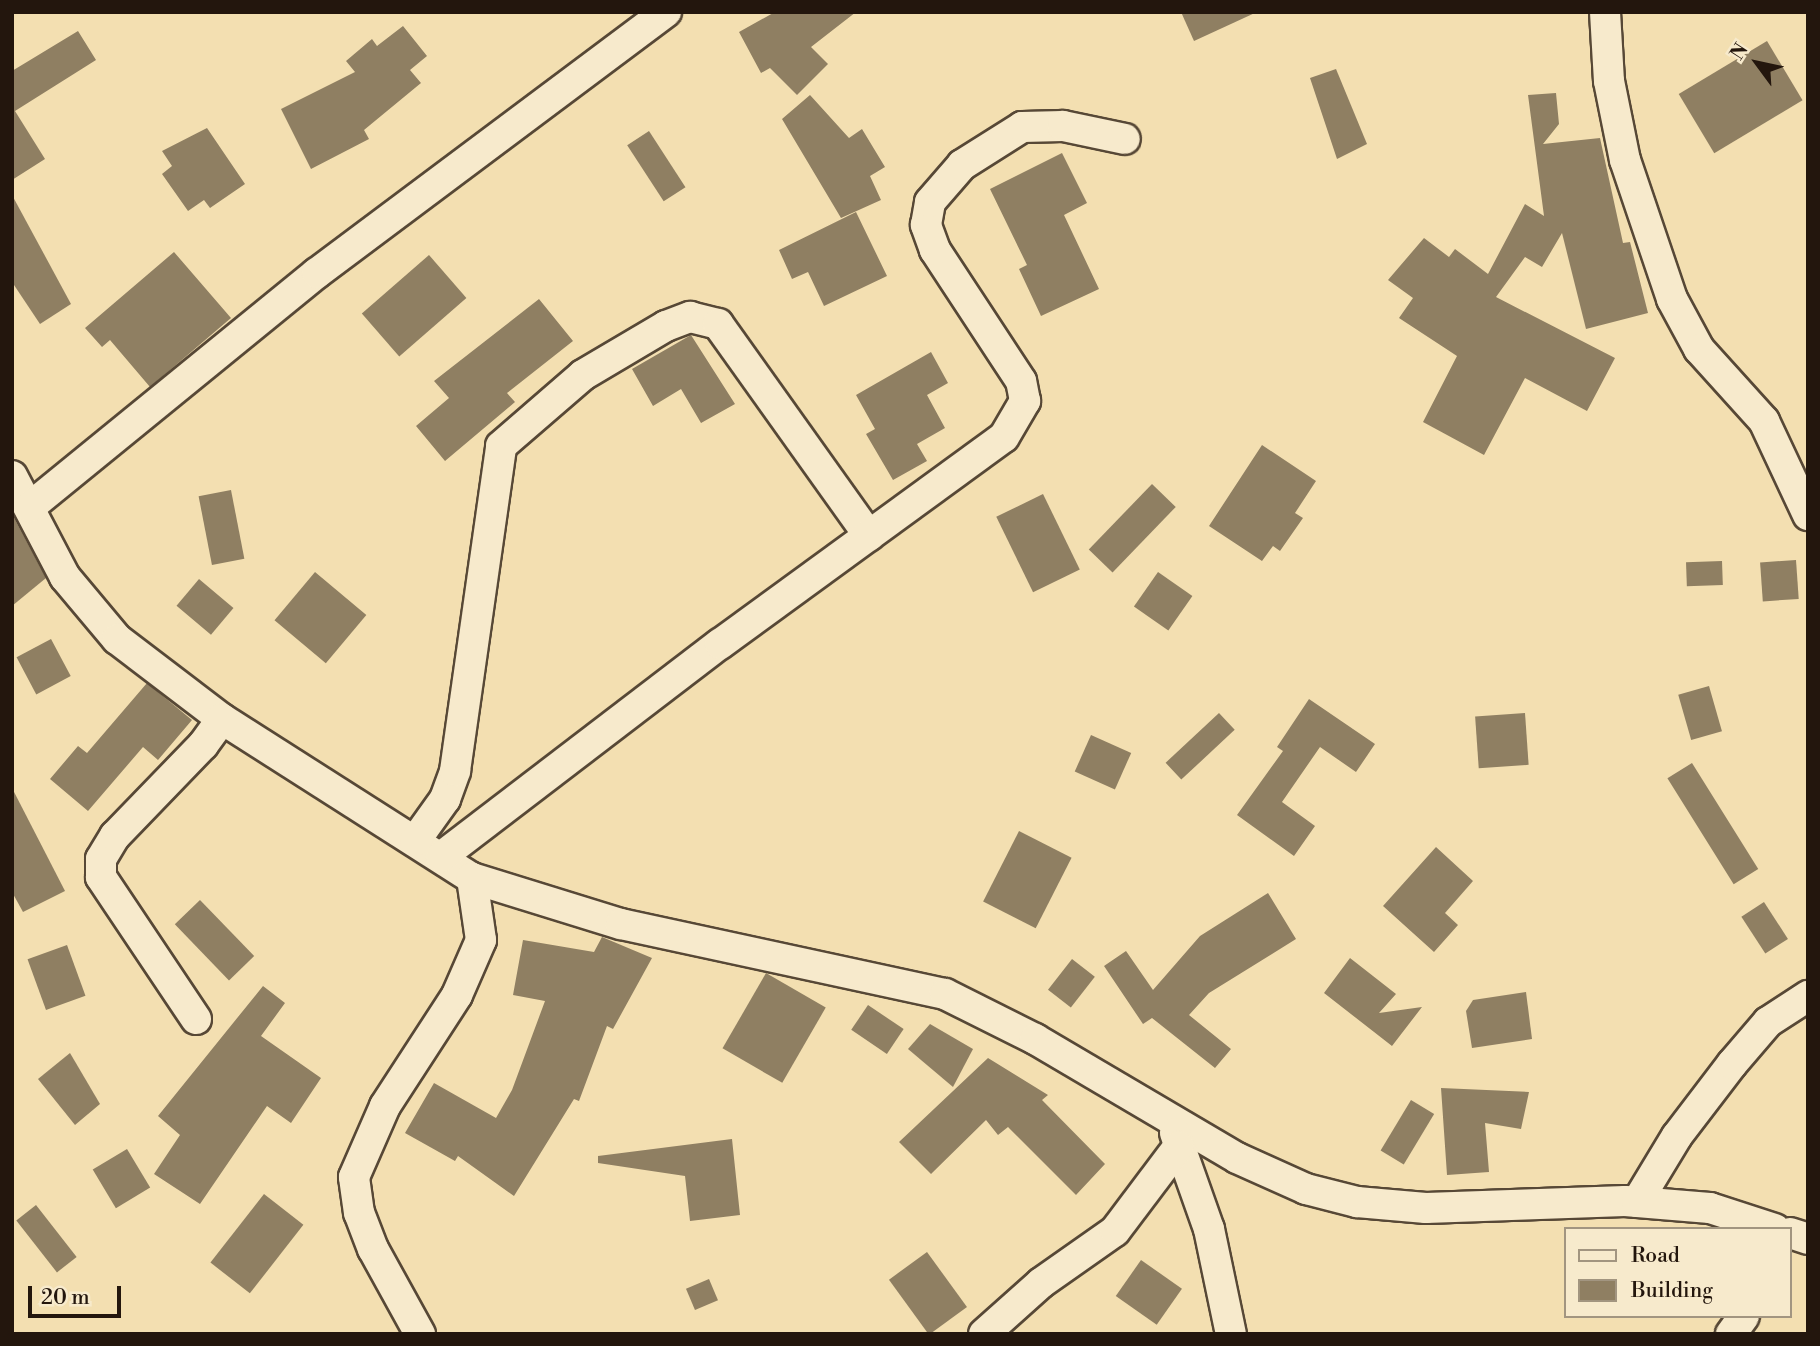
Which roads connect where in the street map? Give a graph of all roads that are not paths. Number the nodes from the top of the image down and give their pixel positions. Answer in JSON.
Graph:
{"nodes":[{"id":1,"x":666,"y":12,"type":"edge"},
{"id":2,"x":1605,"y":12,"type":"edge"},
{"id":3,"x":1125,"y":139,"type":"dead end"},
{"id":4,"x":12,"y":476,"type":"edge"},
{"id":5,"x":30,"y":507,"type":"junction"},
{"id":6,"x":1808,"y":515,"type":"edge"},
{"id":7,"x":869,"y":536,"type":"junction"},
{"id":8,"x":222,"y":719,"type":"junction"},
{"id":9,"x":415,"y":841,"type":"junction"},
{"id":10,"x":441,"y":857,"type":"junction"},
{"id":11,"x":472,"y":878,"type":"junction"},
{"id":12,"x":1808,"y":996,"type":"edge"},
{"id":13,"x":196,"y":1019,"type":"dead end"},
{"id":14,"x":1175,"y":1132,"type":"junction"},
{"id":15,"x":1637,"y":1202,"type":"junction"},
{"id":16,"x":1770,"y":1227,"type":"edge"},
{"id":17,"x":1743,"y":1318,"type":"edge"},
{"id":18,"x":404,"y":1326,"type":"edge"},
{"id":19,"x":984,"y":1334,"type":"edge"},
{"id":20,"x":1231,"y":1334,"type":"edge"},
{"id":21,"x":1731,"y":1334,"type":"edge"}],
"edges":[{"from":1,"to":5,"type":"street"},
{"from":2,"to":6,"type":"street"},
{"from":3,"to":7,"type":"street"},
{"from":4,"to":5,"type":"street"},
{"from":5,"to":8,"type":"street"},
{"from":7,"to":9,"type":"street"},
{"from":7,"to":10,"type":"street"},
{"from":8,"to":9,"type":"street"},
{"from":8,"to":13,"type":"street"},
{"from":9,"to":10,"type":"street"},
{"from":10,"to":11,"type":"street"},
{"from":11,"to":14,"type":"street"},
{"from":11,"to":18,"type":"street"},
{"from":12,"to":15,"type":"street"},
{"from":14,"to":15,"type":"street"},
{"from":14,"to":19,"type":"street"},
{"from":14,"to":20,"type":"street"},
{"from":15,"to":16,"type":"street"},
{"from":17,"to":21,"type":"street"}]}
